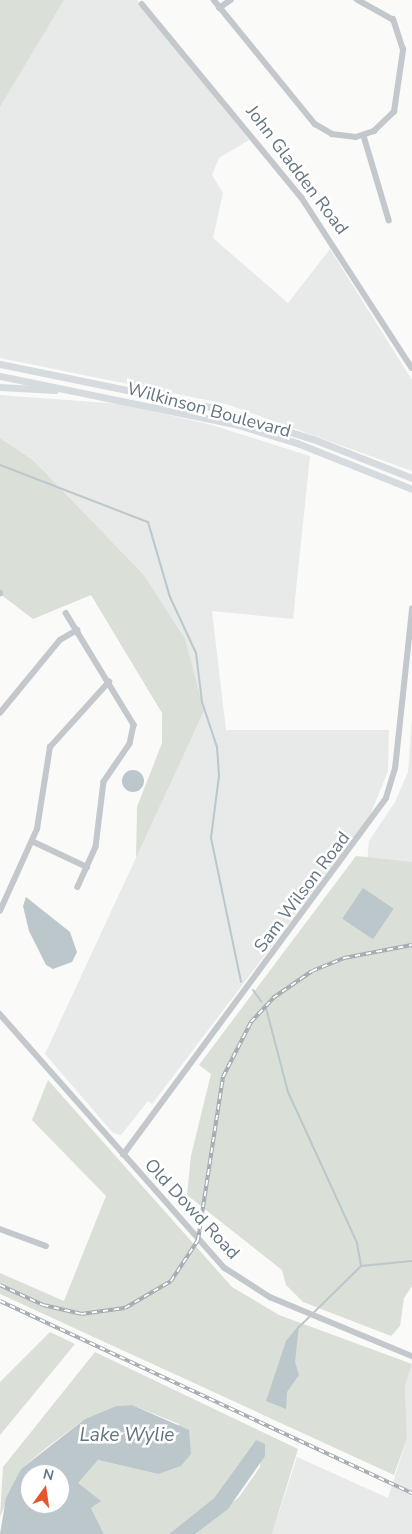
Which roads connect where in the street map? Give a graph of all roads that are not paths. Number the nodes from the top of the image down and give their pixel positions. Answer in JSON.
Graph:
{"nodes":[{"id":1,"x":214,"y":0,"type":"edge"},
{"id":2,"x":231,"y":0,"type":"edge"},
{"id":3,"x":357,"y":0,"type":"edge"},
{"id":4,"x":142,"y":4,"type":"dead end"},
{"id":5,"x":220,"y":8,"type":"junction"},
{"id":6,"x":364,"y":136,"type":"junction"},
{"id":7,"x":389,"y":220,"type":"dead end"},
{"id":8,"x":0,"y":364,"type":"edge"},
{"id":9,"x":412,"y":368,"type":"edge"},
{"id":10,"x":0,"y":376,"type":"edge"},
{"id":11,"x":0,"y":387,"type":"edge"},
{"id":12,"x":88,"y":392,"type":"junction"},
{"id":13,"x":210,"y":407,"type":"junction"},
{"id":14,"x":207,"y":417,"type":"junction"},
{"id":15,"x":412,"y":478,"type":"edge"},
{"id":16,"x":412,"y":489,"type":"edge"},
{"id":17,"x":412,"y":609,"type":"edge"},
{"id":18,"x":66,"y":613,"type":"dead end"},
{"id":19,"x":77,"y":630,"type":"junction"},
{"id":20,"x":109,"y":682,"type":"junction"},
{"id":21,"x":0,"y":713,"type":"edge"},
{"id":22,"x":32,"y":841,"type":"junction"},
{"id":23,"x":87,"y":867,"type":"junction"},
{"id":24,"x":78,"y":887,"type":"dead end"},
{"id":25,"x":0,"y":910,"type":"edge"},
{"id":26,"x":0,"y":1014,"type":"edge"},
{"id":27,"x":123,"y":1155,"type":"junction"},
{"id":28,"x":0,"y":1229,"type":"edge"},
{"id":29,"x":46,"y":1246,"type":"dead end"},
{"id":30,"x":412,"y":1356,"type":"edge"}],
"edges":[{"from":1,"to":5,"type":"street"},
{"from":2,"to":5,"type":"street"},
{"from":3,"to":6,"type":"street"},
{"from":4,"to":9,"type":"street","name":"John Gladden Road"},
{"from":5,"to":6,"type":"street"},
{"from":6,"to":7,"type":"street"},
{"from":8,"to":13,"type":"main road","name":"Wilkinson Boulevard"},
{"from":10,"to":12,"type":"main road","name":"Wilkinson Boulevard"},
{"from":11,"to":12,"type":"main road"},
{"from":12,"to":14,"type":"main road","name":"Wilkinson Boulevard"},
{"from":13,"to":14,"type":"street"},
{"from":13,"to":15,"type":"main road","name":"Wilkinson Boulevard"},
{"from":14,"to":16,"type":"main road","name":"Wilkinson Boulevard"},
{"from":17,"to":27,"type":"street","name":"Sam Wilson Road"},
{"from":18,"to":19,"type":"street"},
{"from":19,"to":20,"type":"street"},
{"from":19,"to":21,"type":"street"},
{"from":20,"to":22,"type":"street"},
{"from":20,"to":23,"type":"street"},
{"from":22,"to":23,"type":"street"},
{"from":22,"to":25,"type":"street"},
{"from":23,"to":24,"type":"street"},
{"from":26,"to":27,"type":"street","name":"Old Dowd Road"},
{"from":27,"to":30,"type":"street","name":"Old Dowd Road"},
{"from":28,"to":29,"type":"street"}]}
